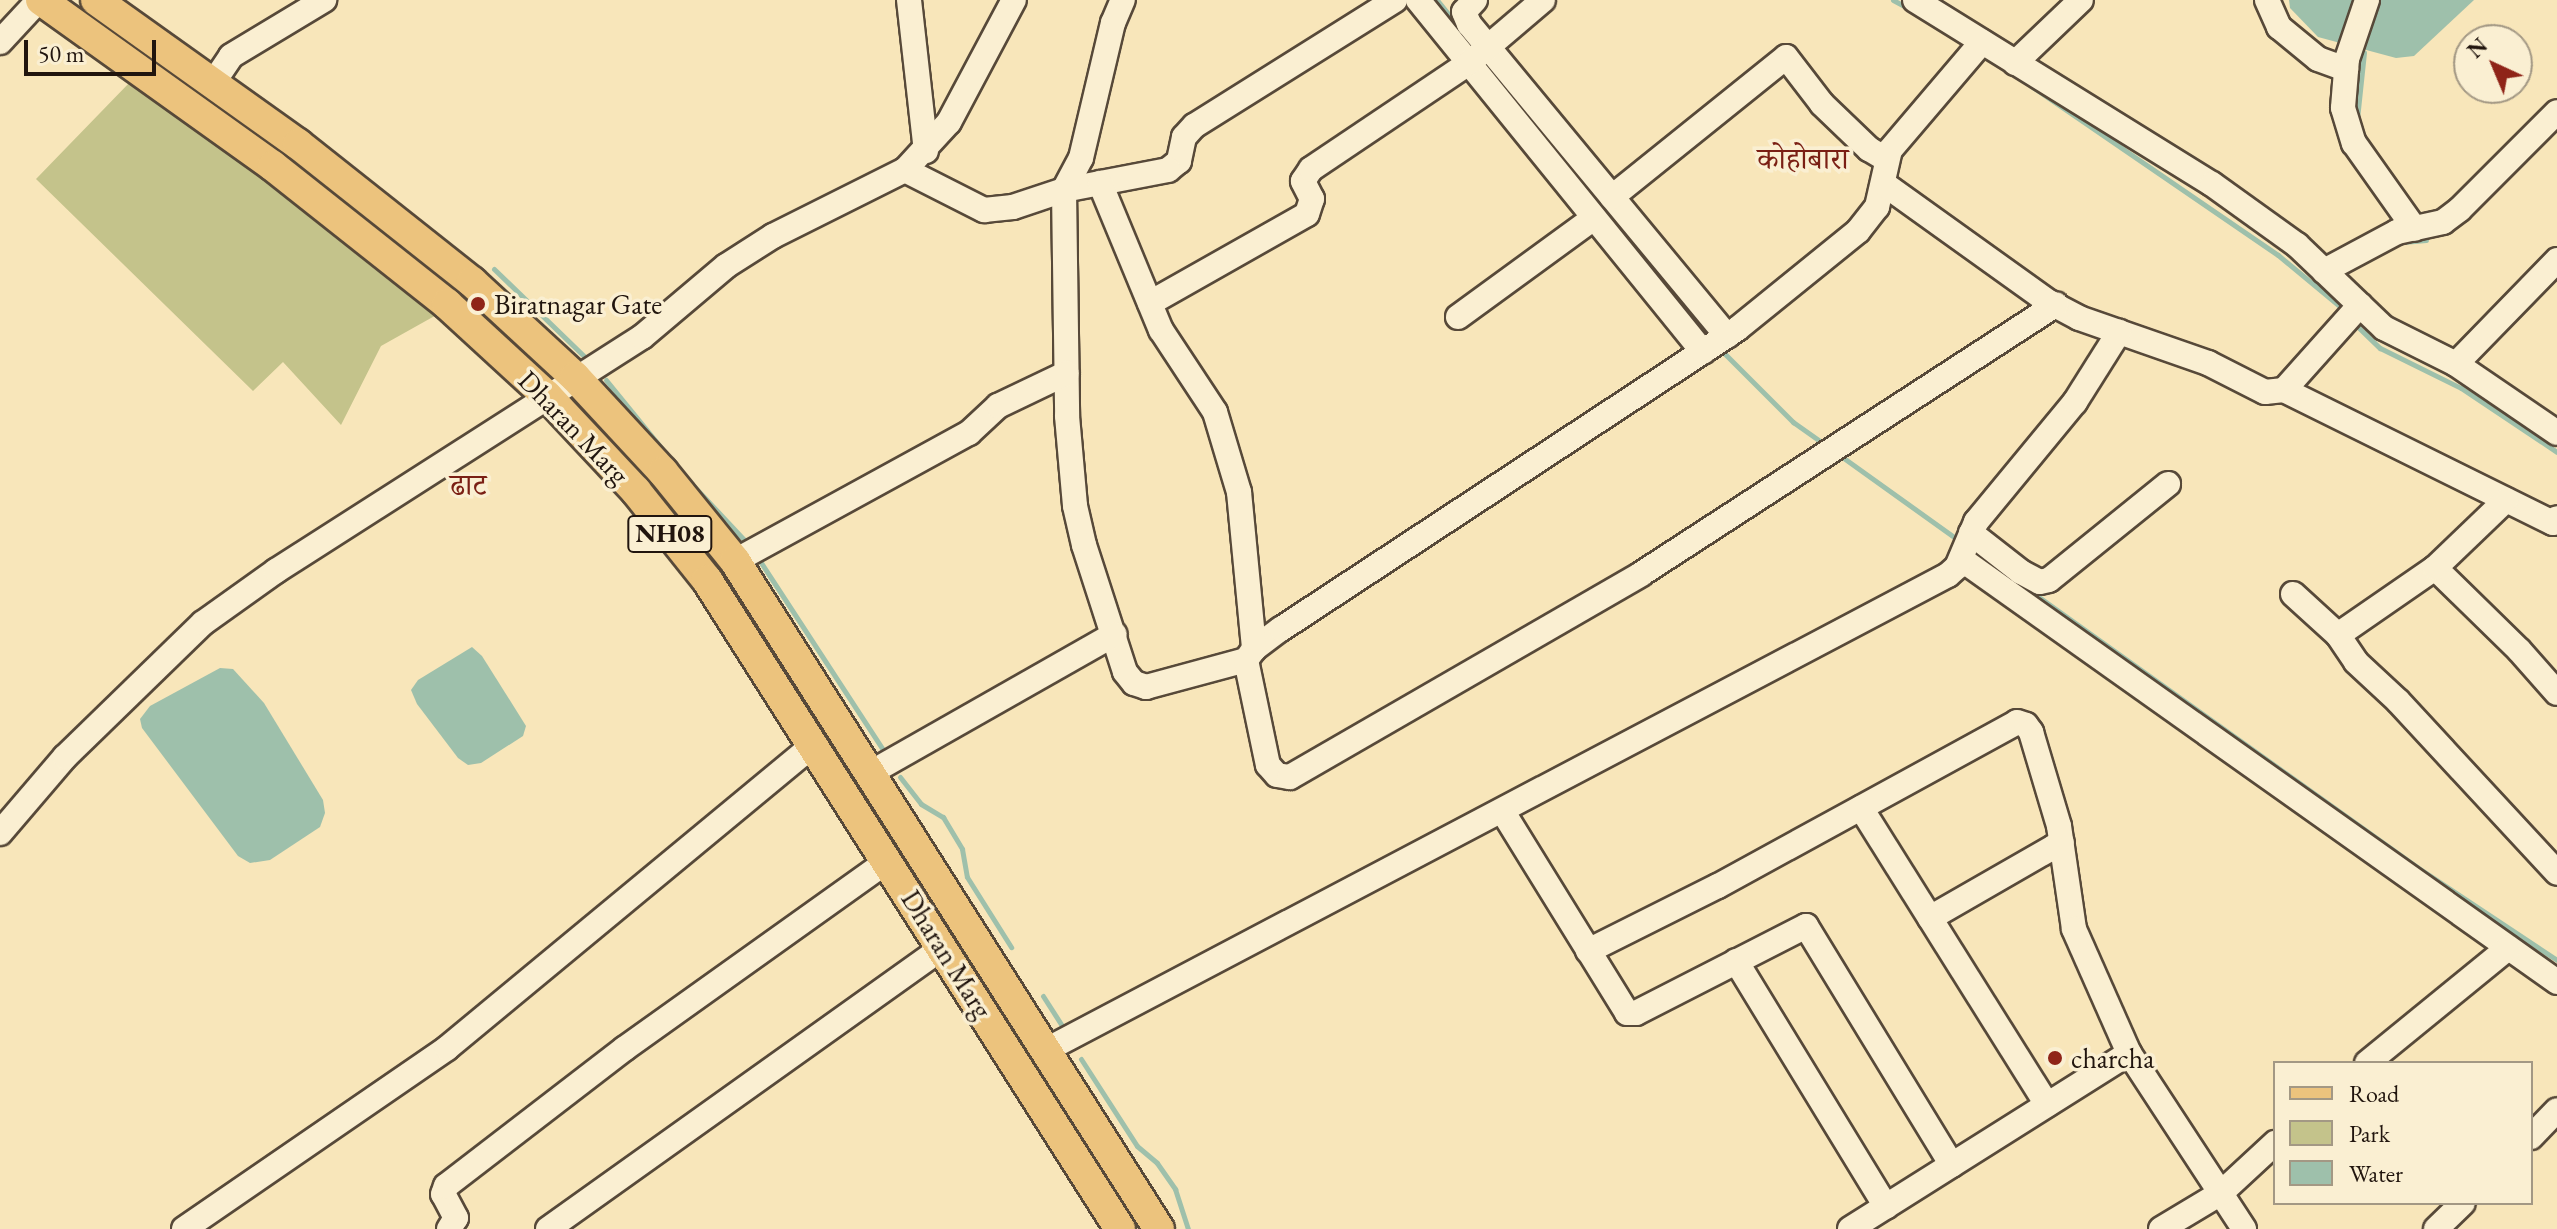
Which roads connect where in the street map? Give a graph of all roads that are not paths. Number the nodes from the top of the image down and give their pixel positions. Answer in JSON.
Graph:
{"nodes":[{"id":1,"x":40,"y":0,"type":"edge"},
{"id":2,"x":96,"y":0,"type":"edge"},
{"id":3,"x":324,"y":0,"type":"edge"},
{"id":4,"x":909,"y":0,"type":"edge"},
{"id":5,"x":1014,"y":0,"type":"edge"},
{"id":6,"x":1123,"y":0,"type":"edge"},
{"id":7,"x":1395,"y":0,"type":"edge"},
{"id":8,"x":1418,"y":0,"type":"edge"},
{"id":9,"x":1475,"y":0,"type":"edge"},
{"id":10,"x":1543,"y":0,"type":"edge"},
{"id":11,"x":1915,"y":0,"type":"edge"},
{"id":12,"x":2081,"y":0,"type":"edge"},
{"id":13,"x":2267,"y":0,"type":"edge"},
{"id":14,"x":2365,"y":6,"type":"edge"},
{"id":15,"x":0,"y":42,"type":"edge"},
{"id":16,"x":1982,"y":42,"type":"junction"},
{"id":17,"x":1488,"y":47,"type":"junction"},
{"id":18,"x":1469,"y":63,"type":"junction"},
{"id":19,"x":2015,"y":63,"type":"junction"},
{"id":20,"x":2346,"y":64,"type":"junction"},
{"id":21,"x":213,"y":83,"type":"junction"},
{"id":22,"x":2557,"y":112,"type":"edge"},
{"id":23,"x":926,"y":151,"type":"junction"},
{"id":24,"x":1887,"y":160,"type":"junction"},
{"id":25,"x":905,"y":170,"type":"junction"},
{"id":26,"x":1100,"y":183,"type":"junction"},
{"id":27,"x":1884,"y":184,"type":"junction"},
{"id":28,"x":1064,"y":190,"type":"junction"},
{"id":29,"x":1612,"y":197,"type":"junction"},
{"id":30,"x":1594,"y":218,"type":"junction"},
{"id":31,"x":2415,"y":229,"type":"junction"},
{"id":32,"x":2557,"y":260,"type":"edge"},
{"id":33,"x":2324,"y":271,"type":"junction"},
{"id":34,"x":1150,"y":303,"type":"junction"},
{"id":35,"x":2056,"y":305,"type":"junction"},
{"id":36,"x":2360,"y":305,"type":"junction"},
{"id":37,"x":1458,"y":317,"type":"dead end"},
{"id":38,"x":2119,"y":332,"type":"junction"},
{"id":39,"x":1727,"y":336,"type":"junction"},
{"id":40,"x":1703,"y":352,"type":"junction"},
{"id":41,"x":2456,"y":364,"type":"junction"},
{"id":42,"x":1067,"y":373,"type":"junction"},
{"id":43,"x":575,"y":377,"type":"junction"},
{"id":44,"x":2284,"y":390,"type":"junction"},
{"id":45,"x":547,"y":396,"type":"junction"},
{"id":46,"x":2557,"y":433,"type":"edge"},
{"id":47,"x":2168,"y":484,"type":"dead end"},
{"id":48,"x":2506,"y":500,"type":"junction"},
{"id":49,"x":2557,"y":518,"type":"edge"},
{"id":50,"x":1971,"y":533,"type":"junction"},
{"id":51,"x":1961,"y":559,"type":"junction"},
{"id":52,"x":735,"y":561,"type":"junction"},
{"id":53,"x":2435,"y":568,"type":"junction"},
{"id":54,"x":2293,"y":594,"type":"dead end"},
{"id":55,"x":1115,"y":634,"type":"junction"},
{"id":56,"x":2338,"y":635,"type":"junction"},
{"id":57,"x":1250,"y":654,"type":"junction"},
{"id":58,"x":2557,"y":693,"type":"edge"},
{"id":59,"x":814,"y":744,"type":"junction"},
{"id":60,"x":872,"y":772,"type":"junction"},
{"id":61,"x":1861,"y":808,"type":"junction"},
{"id":62,"x":1503,"y":812,"type":"junction"},
{"id":63,"x":0,"y":833,"type":"edge"},
{"id":64,"x":2062,"y":842,"type":"junction"},
{"id":65,"x":888,"y":861,"type":"junction"},
{"id":66,"x":2557,"y":873,"type":"edge"},
{"id":67,"x":1930,"y":918,"type":"junction"},
{"id":68,"x":943,"y":947,"type":"junction"},
{"id":69,"x":2508,"y":948,"type":"junction"},
{"id":70,"x":1588,"y":951,"type":"junction"},
{"id":71,"x":1736,"y":961,"type":"junction"},
{"id":72,"x":2557,"y":982,"type":"edge"},
{"id":73,"x":1046,"y":1050,"type":"junction"},
{"id":74,"x":2129,"y":1053,"type":"junction"},
{"id":75,"x":2369,"y":1061,"type":"edge"},
{"id":76,"x":2047,"y":1105,"type":"junction"},
{"id":77,"x":2557,"y":1110,"type":"edge"},
{"id":78,"x":2533,"y":1135,"type":"edge"},
{"id":79,"x":2273,"y":1145,"type":"edge"},
{"id":80,"x":1952,"y":1165,"type":"junction"},
{"id":81,"x":2221,"y":1193,"type":"junction"},
{"id":82,"x":2461,"y":1205,"type":"edge"},
{"id":83,"x":1886,"y":1207,"type":"junction"},
{"id":84,"x":184,"y":1229,"type":"edge"},
{"id":85,"x":449,"y":1229,"type":"edge"},
{"id":86,"x":548,"y":1229,"type":"edge"},
{"id":87,"x":1120,"y":1229,"type":"edge"},
{"id":88,"x":1159,"y":1229,"type":"edge"},
{"id":89,"x":1850,"y":1229,"type":"edge"},
{"id":90,"x":2161,"y":1229,"type":"edge"},
{"id":91,"x":2244,"y":1229,"type":"edge"},
{"id":92,"x":2436,"y":1229,"type":"edge"}],
"edges":[{"from":1,"to":15,"type":"street"},
{"from":1,"to":45,"type":"main road","name":"Dharan Marg","number":"NH08"},
{"from":2,"to":21,"type":"main road","name":"Dharan Marg","number":"NH08"},
{"from":3,"to":21,"type":"street"},
{"from":4,"to":23,"type":"street"},
{"from":5,"to":23,"type":"street"},
{"from":6,"to":28,"type":"street"},
{"from":7,"to":26,"type":"street"},
{"from":8,"to":18,"type":"street"},
{"from":9,"to":17,"type":"street"},
{"from":10,"to":17,"type":"street"},
{"from":11,"to":16,"type":"street"},
{"from":12,"to":19,"type":"street"},
{"from":13,"to":20,"type":"street"},
{"from":14,"to":20,"type":"street"},
{"from":16,"to":19,"type":"street"},
{"from":16,"to":24,"type":"street"},
{"from":17,"to":18,"type":"street"},
{"from":17,"to":29,"type":"street"},
{"from":18,"to":30,"type":"street"},
{"from":18,"to":34,"type":"street"},
{"from":19,"to":33,"type":"street"},
{"from":20,"to":31,"type":"street"},
{"from":21,"to":43,"type":"main road","name":"Dharan Marg","number":"NH08"},
{"from":22,"to":31,"type":"street"},
{"from":23,"to":25,"type":"street"},
{"from":24,"to":27,"type":"street"},
{"from":24,"to":29,"type":"street"},
{"from":25,"to":28,"type":"street"},
{"from":25,"to":43,"type":"street"},
{"from":26,"to":28,"type":"street"},
{"from":26,"to":34,"type":"street"},
{"from":27,"to":35,"type":"street"},
{"from":27,"to":39,"type":"street"},
{"from":28,"to":42,"type":"street"},
{"from":29,"to":39,"type":"street"},
{"from":30,"to":37,"type":"street"},
{"from":30,"to":40,"type":"street"},
{"from":31,"to":33,"type":"street"},
{"from":32,"to":41,"type":"street"},
{"from":33,"to":36,"type":"street"},
{"from":34,"to":57,"type":"street"},
{"from":35,"to":38,"type":"street"},
{"from":35,"to":57,"type":"street"},
{"from":36,"to":41,"type":"street"},
{"from":36,"to":44,"type":"street"},
{"from":38,"to":44,"type":"street"},
{"from":38,"to":50,"type":"street"},
{"from":39,"to":40,"type":"street"},
{"from":40,"to":57,"type":"street"},
{"from":41,"to":46,"type":"street"},
{"from":42,"to":52,"type":"street"},
{"from":42,"to":55,"type":"street"},
{"from":43,"to":45,"type":"street"},
{"from":43,"to":52,"type":"main road","name":"Dharan Marg","number":"NH08"},
{"from":44,"to":48,"type":"street"},
{"from":45,"to":59,"type":"main road","name":"Dharan Marg","number":"NH08"},
{"from":45,"to":63,"type":"street"},
{"from":47,"to":50,"type":"street"},
{"from":48,"to":49,"type":"street"},
{"from":48,"to":53,"type":"street"},
{"from":50,"to":51,"type":"street"},
{"from":51,"to":62,"type":"street"},
{"from":51,"to":69,"type":"street"},
{"from":52,"to":60,"type":"main road","name":"Dharan Marg","number":"NH08"},
{"from":53,"to":56,"type":"street"},
{"from":53,"to":58,"type":"street"},
{"from":54,"to":56,"type":"street"},
{"from":55,"to":57,"type":"street"},
{"from":55,"to":60,"type":"street"},
{"from":56,"to":66,"type":"street"},
{"from":59,"to":65,"type":"main road","name":"Dharan Marg","number":"NH08"},
{"from":59,"to":84,"type":"street"},
{"from":60,"to":73,"type":"main road","name":"Dharan Marg","number":"NH08"},
{"from":61,"to":64,"type":"street"},
{"from":61,"to":67,"type":"street"},
{"from":61,"to":70,"type":"street"},
{"from":62,"to":70,"type":"street"},
{"from":62,"to":73,"type":"street"},
{"from":64,"to":67,"type":"street"},
{"from":64,"to":74,"type":"street"},
{"from":65,"to":68,"type":"main road","name":"Dharan Marg","number":"NH08"},
{"from":65,"to":85,"type":"street"},
{"from":67,"to":76,"type":"street"},
{"from":68,"to":86,"type":"street"},
{"from":68,"to":87,"type":"main road","name":"Dharan Marg","number":"NH08"},
{"from":69,"to":72,"type":"street"},
{"from":69,"to":75,"type":"street"},
{"from":70,"to":71,"type":"street"},
{"from":71,"to":80,"type":"street"},
{"from":71,"to":83,"type":"street"},
{"from":73,"to":88,"type":"main road","name":"Dharan Marg","number":"NH08"},
{"from":74,"to":76,"type":"street"},
{"from":74,"to":81,"type":"street"},
{"from":76,"to":80,"type":"street"},
{"from":77,"to":78,"type":"street"},
{"from":79,"to":81,"type":"street"},
{"from":80,"to":83,"type":"street"},
{"from":81,"to":90,"type":"street"},
{"from":81,"to":91,"type":"street"},
{"from":82,"to":92,"type":"street"},
{"from":83,"to":89,"type":"street"}]}
